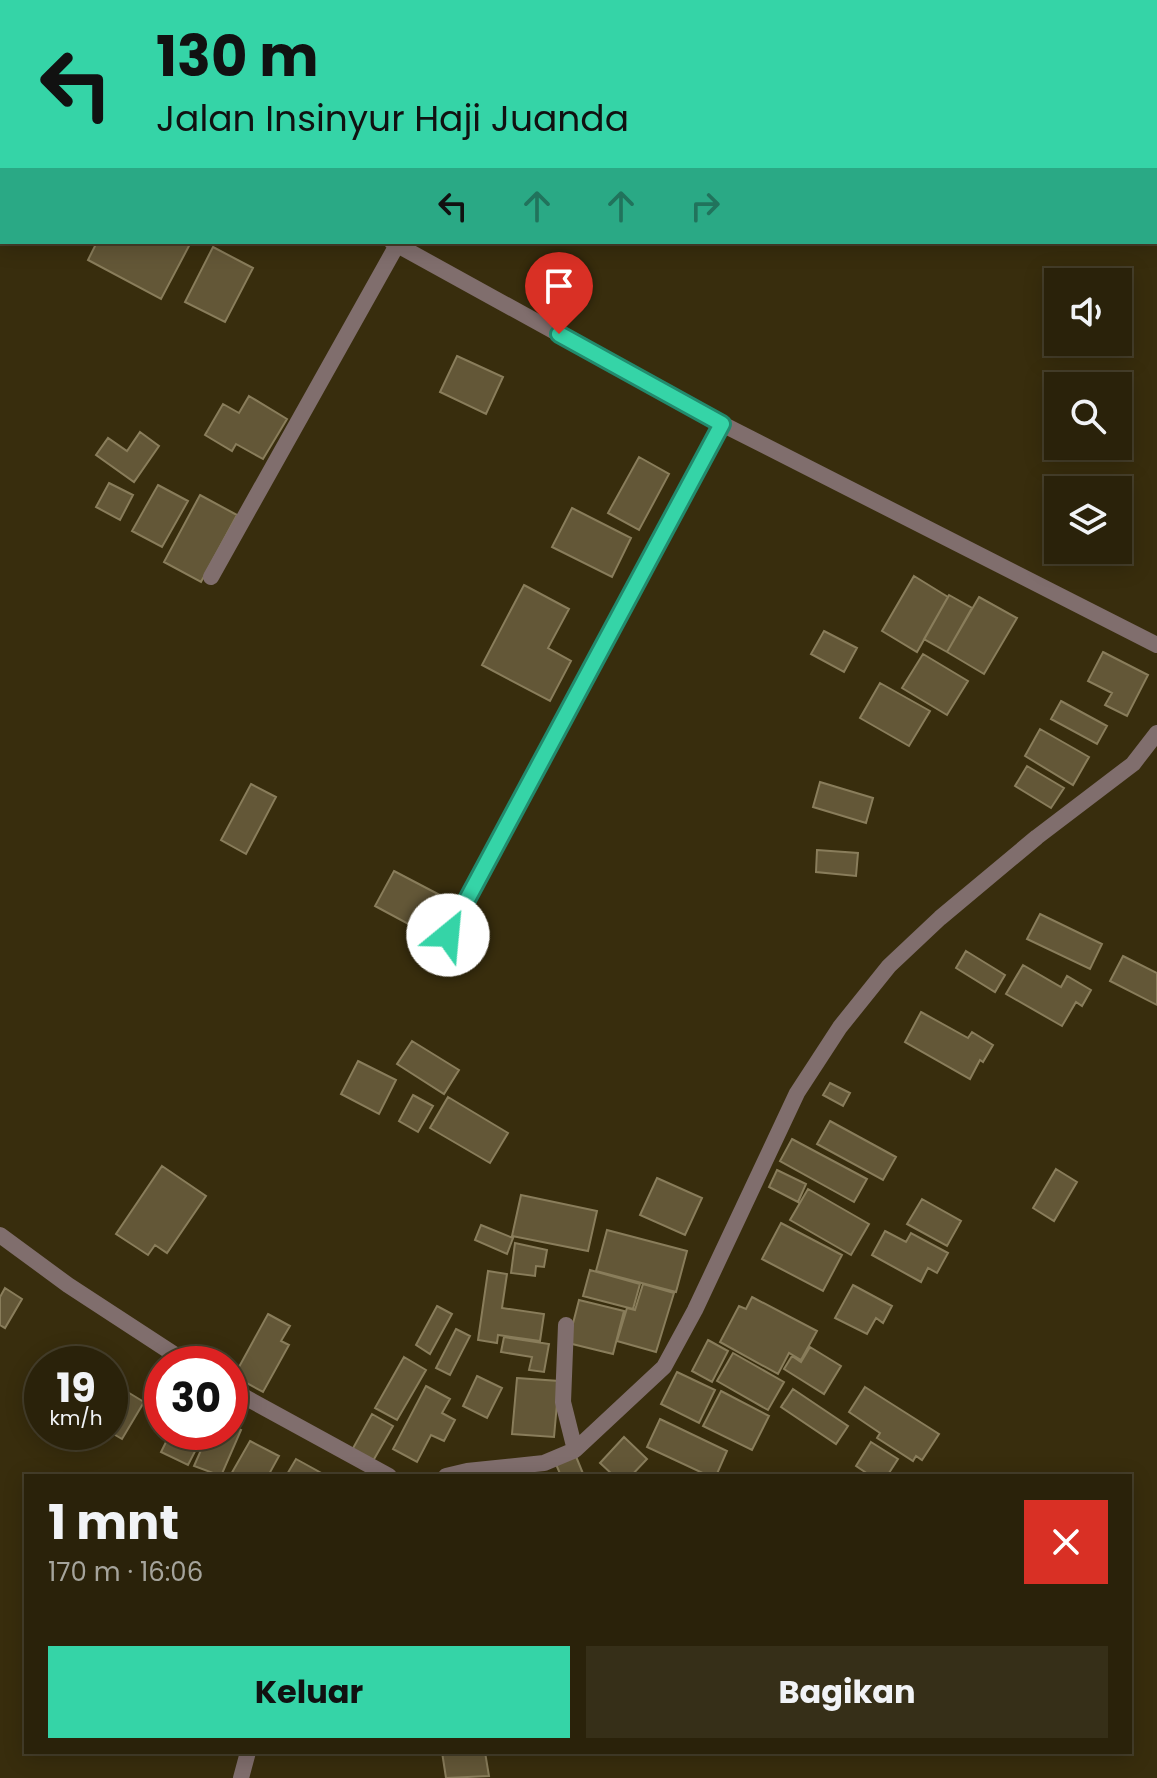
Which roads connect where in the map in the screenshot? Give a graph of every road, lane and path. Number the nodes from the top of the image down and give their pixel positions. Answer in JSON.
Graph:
{"nodes":[{"id":1,"x":393,"y":244,"type":"edge"},
{"id":2,"x":396,"y":244,"type":"edge"},
{"id":3,"x":722,"y":424,"type":"junction"},
{"id":4,"x":211,"y":577,"type":"dead end"},
{"id":5,"x":1157,"y":645,"type":"edge"},
{"id":6,"x":1157,"y":733,"type":"edge"},
{"id":7,"x":448,"y":935,"type":"dead end"},
{"id":8,"x":0,"y":1235,"type":"edge"},
{"id":9,"x":566,"y":1325,"type":"dead end"},
{"id":10,"x":161,"y":1346,"type":"edge"},
{"id":11,"x":248,"y":1399,"type":"edge"},
{"id":12,"x":575,"y":1450,"type":"junction"},
{"id":13,"x":547,"y":1469,"type":"edge"},
{"id":14,"x":385,"y":1474,"type":"edge"},
{"id":15,"x":454,"y":1474,"type":"edge"},
{"id":16,"x":247,"y":1754,"type":"edge"},
{"id":17,"x":241,"y":1778,"type":"edge"}],
"edges":[{"from":1,"to":4,"type":"street"},
{"from":2,"to":3,"type":"street"},
{"from":3,"to":5,"type":"street"},
{"from":3,"to":7,"type":"street"},
{"from":6,"to":12,"type":"street"},
{"from":8,"to":10,"type":"street"},
{"from":9,"to":12,"type":"street"},
{"from":11,"to":14,"type":"street"},
{"from":12,"to":13,"type":"street"},
{"from":13,"to":15,"type":"street"},
{"from":16,"to":17,"type":"street"}]}
